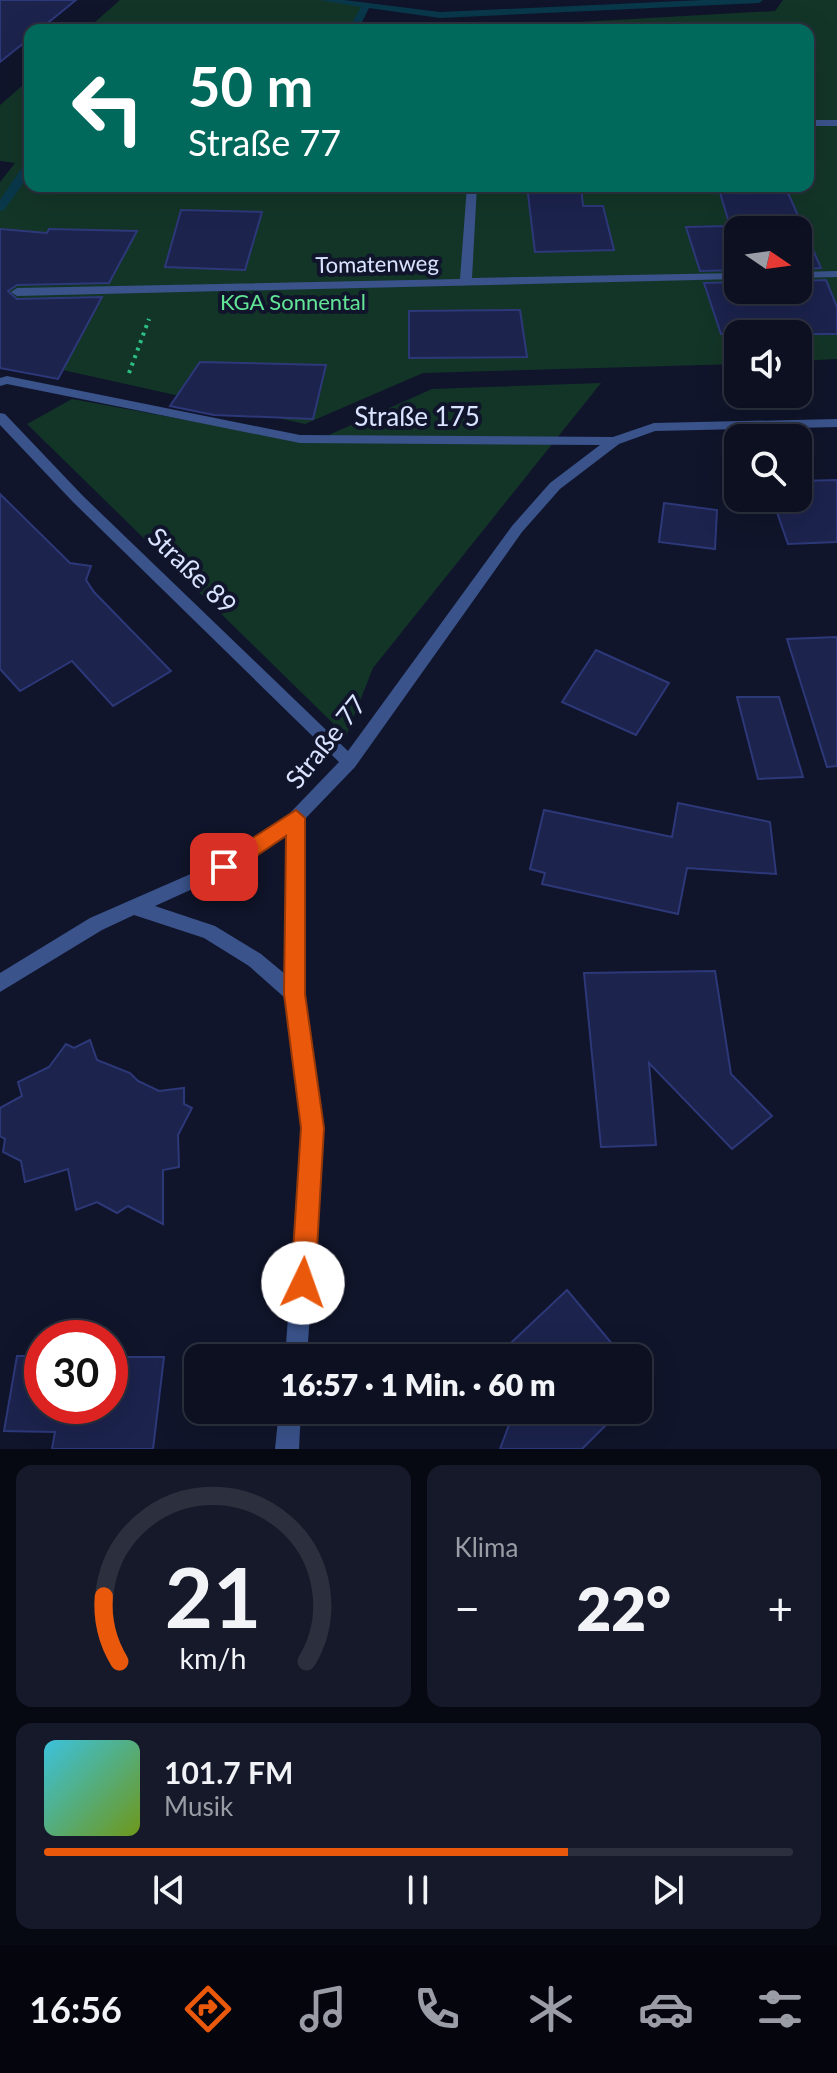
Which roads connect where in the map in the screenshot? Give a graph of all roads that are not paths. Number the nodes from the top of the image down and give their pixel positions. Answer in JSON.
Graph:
{"nodes":[{"id":1,"x":814,"y":123,"type":"edge"},
{"id":2,"x":837,"y":123,"type":"edge"},
{"id":3,"x":472,"y":192,"type":"edge"},
{"id":4,"x":837,"y":274,"type":"edge"},
{"id":5,"x":812,"y":275,"type":"edge"},
{"id":6,"x":724,"y":276,"type":"edge"},
{"id":7,"x":466,"y":282,"type":"junction"},
{"id":8,"x":17,"y":292,"type":"dead end"},
{"id":9,"x":0,"y":382,"type":"edge"},
{"id":10,"x":0,"y":417,"type":"edge"},
{"id":11,"x":837,"y":423,"type":"edge"},
{"id":12,"x":614,"y":441,"type":"junction"},
{"id":13,"x":349,"y":762,"type":"junction"},
{"id":14,"x":296,"y":818,"type":"junction"},
{"id":15,"x":133,"y":907,"type":"junction"},
{"id":16,"x":0,"y":983,"type":"edge"},
{"id":17,"x":294,"y":994,"type":"junction"},
{"id":18,"x":297,"y":1344,"type":"edge"},
{"id":19,"x":289,"y":1424,"type":"edge"},
{"id":20,"x":287,"y":1449,"type":"edge"}],
"edges":[{"from":1,"to":2,"type":"street"},
{"from":3,"to":7,"type":"street"},
{"from":4,"to":5,"type":"street"},
{"from":6,"to":7,"type":"street","name":"Tomatenweg"},
{"from":7,"to":8,"type":"street","name":"Tomatenweg"},
{"from":9,"to":12,"type":"street","name":"Straße 175"},
{"from":10,"to":13,"type":"street","name":"Straße 89"},
{"from":11,"to":12,"type":"street","name":"Straße 175"},
{"from":12,"to":13,"type":"street","name":"Straße 77"},
{"from":13,"to":14,"type":"street","name":"Straße 77"},
{"from":14,"to":15,"type":"street","name":"Straße 77"},
{"from":14,"to":17,"type":"street"},
{"from":15,"to":16,"type":"street","name":"Straße 77"},
{"from":15,"to":17,"type":"street"},
{"from":17,"to":18,"type":"street"},
{"from":19,"to":20,"type":"street"}]}
